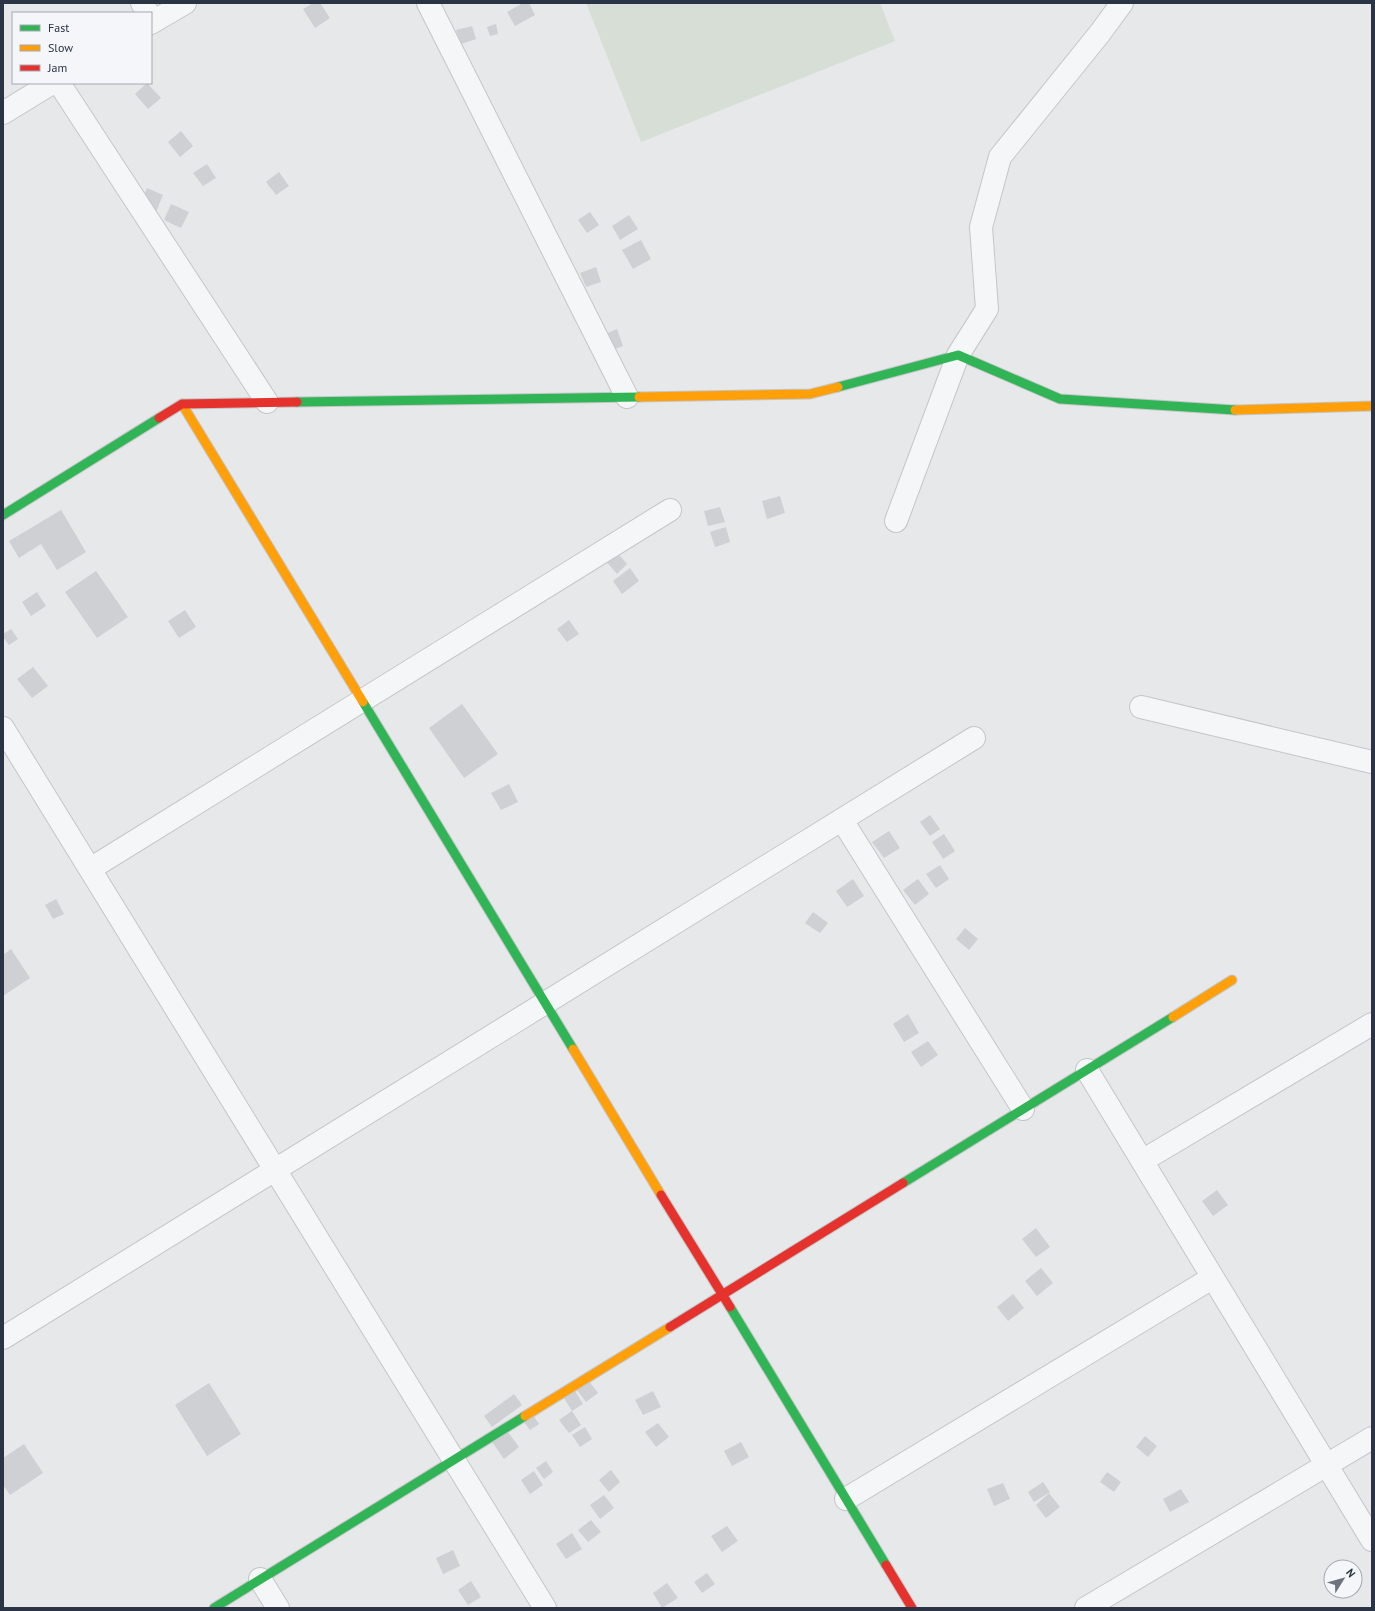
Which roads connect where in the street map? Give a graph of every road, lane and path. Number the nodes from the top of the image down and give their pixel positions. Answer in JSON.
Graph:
{"nodes":[{"id":1,"x":142,"y":3,"type":"edge"},
{"id":2,"x":185,"y":3,"type":"edge"},
{"id":3,"x":428,"y":3,"type":"edge"},
{"id":4,"x":1122,"y":3,"type":"edge"},
{"id":5,"x":147,"y":12,"type":"edge"},
{"id":6,"x":152,"y":19,"type":"edge"},
{"id":7,"x":50,"y":84,"type":"edge"},
{"id":8,"x":60,"y":84,"type":"edge"},
{"id":9,"x":3,"y":112,"type":"edge"},
{"id":10,"x":958,"y":355,"type":"junction"},
{"id":11,"x":627,"y":397,"type":"junction"},
{"id":12,"x":267,"y":402,"type":"junction"},
{"id":13,"x":182,"y":404,"type":"junction"},
{"id":14,"x":1372,"y":406,"type":"edge"},
{"id":15,"x":670,"y":510,"type":"dead end"},
{"id":16,"x":3,"y":515,"type":"edge"},
{"id":17,"x":896,"y":521,"type":"dead end"},
{"id":18,"x":362,"y":701,"type":"junction"},
{"id":19,"x":1141,"y":707,"type":"dead end"},
{"id":20,"x":3,"y":728,"type":"edge"},
{"id":21,"x":974,"y":738,"type":"dead end"},
{"id":22,"x":1372,"y":762,"type":"edge"},
{"id":23,"x":842,"y":820,"type":"junction"},
{"id":24,"x":90,"y":869,"type":"junction"},
{"id":25,"x":1232,"y":980,"type":"dead end"},
{"id":26,"x":545,"y":1003,"type":"junction"},
{"id":27,"x":1372,"y":1024,"type":"edge"},
{"id":28,"x":1087,"y":1070,"type":"junction"},
{"id":29,"x":1023,"y":1109,"type":"junction"},
{"id":30,"x":1142,"y":1161,"type":"junction"},
{"id":31,"x":275,"y":1170,"type":"junction"},
{"id":32,"x":1212,"y":1278,"type":"junction"},
{"id":33,"x":722,"y":1295,"type":"junction"},
{"id":34,"x":3,"y":1338,"type":"edge"},
{"id":35,"x":1372,"y":1438,"type":"edge"},
{"id":36,"x":454,"y":1460,"type":"junction"},
{"id":37,"x":1327,"y":1465,"type":"junction"},
{"id":38,"x":846,"y":1499,"type":"junction"},
{"id":39,"x":1372,"y":1540,"type":"edge"},
{"id":40,"x":260,"y":1579,"type":"junction"},
{"id":41,"x":214,"y":1608,"type":"edge"},
{"id":42,"x":278,"y":1608,"type":"edge"},
{"id":43,"x":545,"y":1608,"type":"edge"},
{"id":44,"x":912,"y":1608,"type":"edge"},
{"id":45,"x":1086,"y":1608,"type":"edge"}],
"edges":[{"from":1,"to":5,"type":"street"},
{"from":2,"to":6,"type":"street"},
{"from":3,"to":11,"type":"street"},
{"from":4,"to":10,"type":"street"},
{"from":7,"to":9,"type":"street"},
{"from":8,"to":12,"type":"street"},
{"from":10,"to":11,"type":"street"},
{"from":10,"to":14,"type":"street"},
{"from":10,"to":17,"type":"street"},
{"from":11,"to":12,"type":"street"},
{"from":12,"to":13,"type":"street"},
{"from":13,"to":16,"type":"street"},
{"from":13,"to":18,"type":"street"},
{"from":15,"to":18,"type":"street"},
{"from":18,"to":24,"type":"street"},
{"from":18,"to":26,"type":"street"},
{"from":19,"to":22,"type":"street"},
{"from":20,"to":24,"type":"street"},
{"from":21,"to":23,"type":"street"},
{"from":23,"to":26,"type":"street"},
{"from":23,"to":29,"type":"street"},
{"from":24,"to":31,"type":"street"},
{"from":25,"to":28,"type":"street"},
{"from":26,"to":31,"type":"street"},
{"from":26,"to":33,"type":"street"},
{"from":27,"to":30,"type":"street"},
{"from":28,"to":29,"type":"street"},
{"from":28,"to":30,"type":"street"},
{"from":29,"to":33,"type":"street"},
{"from":30,"to":32,"type":"street"},
{"from":31,"to":34,"type":"street"},
{"from":31,"to":36,"type":"street"},
{"from":32,"to":37,"type":"street"},
{"from":32,"to":38,"type":"street"},
{"from":33,"to":36,"type":"street"},
{"from":33,"to":38,"type":"street"},
{"from":35,"to":37,"type":"street"},
{"from":36,"to":40,"type":"street"},
{"from":36,"to":43,"type":"street"},
{"from":37,"to":39,"type":"street"},
{"from":37,"to":45,"type":"street"},
{"from":38,"to":44,"type":"street"},
{"from":40,"to":41,"type":"street"},
{"from":40,"to":42,"type":"street"}]}
